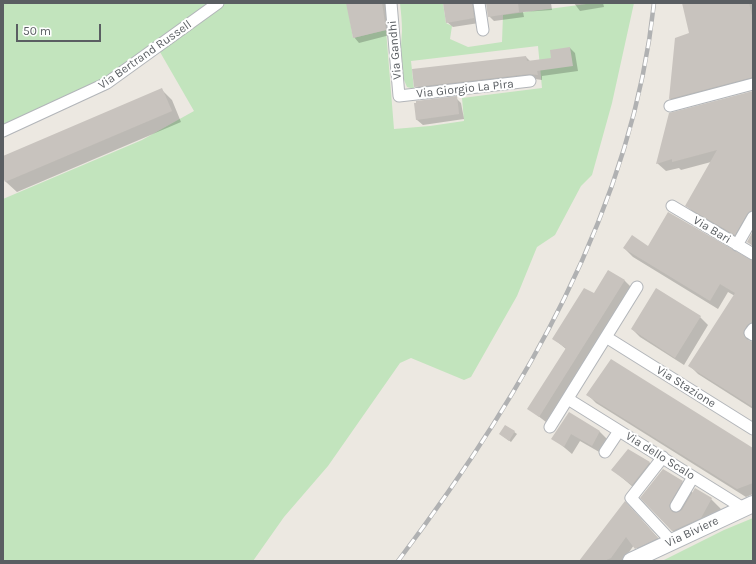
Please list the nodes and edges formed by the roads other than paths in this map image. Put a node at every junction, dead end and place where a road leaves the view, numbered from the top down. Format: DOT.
graph roads {
  1 [pos="218,3"];
  2 [pos="391,3"];
  3 [pos="479,3"];
  4 [pos="483,30"];
  5 [pos="530,81"];
  6 [pos="753,84"];
  7 [pos="400,96"];
  8 [pos="670,106"];
  9 [pos="3,131"];
  10 [pos="672,206"];
  11 [pos="753,217"];
  12 [pos="737,245"];
  13 [pos="753,254"];
  14 [pos="637,287"];
  15 [pos="606,337"];
  16 [pos="572,401"];
  17 [pos="550,427"];
  18 [pos="753,429"];
  19 [pos="619,431"];
  20 [pos="605,452"];
  21 [pos="663,457"];
  22 [pos="693,477"];
  23 [pos="676,506"];
  24 [pos="748,506"];
  25 [pos="671,541"];
  26 [pos="633,561"];
  1 -- 9 [label="street, Via Bertrand Russell"];
  2 -- 7 [label="street, Via Gandhi"];
  3 -- 4 [label="street"];
  5 -- 7 [label="street, Via Giorgio La Pira"];
  6 -- 8 [label="street"];
  10 -- 12 [label="street, Via Bari"];
  11 -- 12 [label="street"];
  12 -- 13 [label="street, Via Bari"];
  14 -- 15 [label="street"];
  15 -- 16 [label="street"];
  15 -- 18 [label="street, Via Stazione"];
  16 -- 17 [label="street"];
  16 -- 19 [label="street, Via dello Scalo"];
  19 -- 20 [label="street"];
  19 -- 21 [label="street, Via dello Scalo"];
  21 -- 22 [label="street, Via dello Scalo"];
  21 -- 25 [label="street"];
  22 -- 23 [label="street"];
  22 -- 24 [label="street, Via dello Scalo"];
  24 -- 25 [label="main road, Via Biviere"];
  25 -- 26 [label="main road, Via Biviere"];
}
